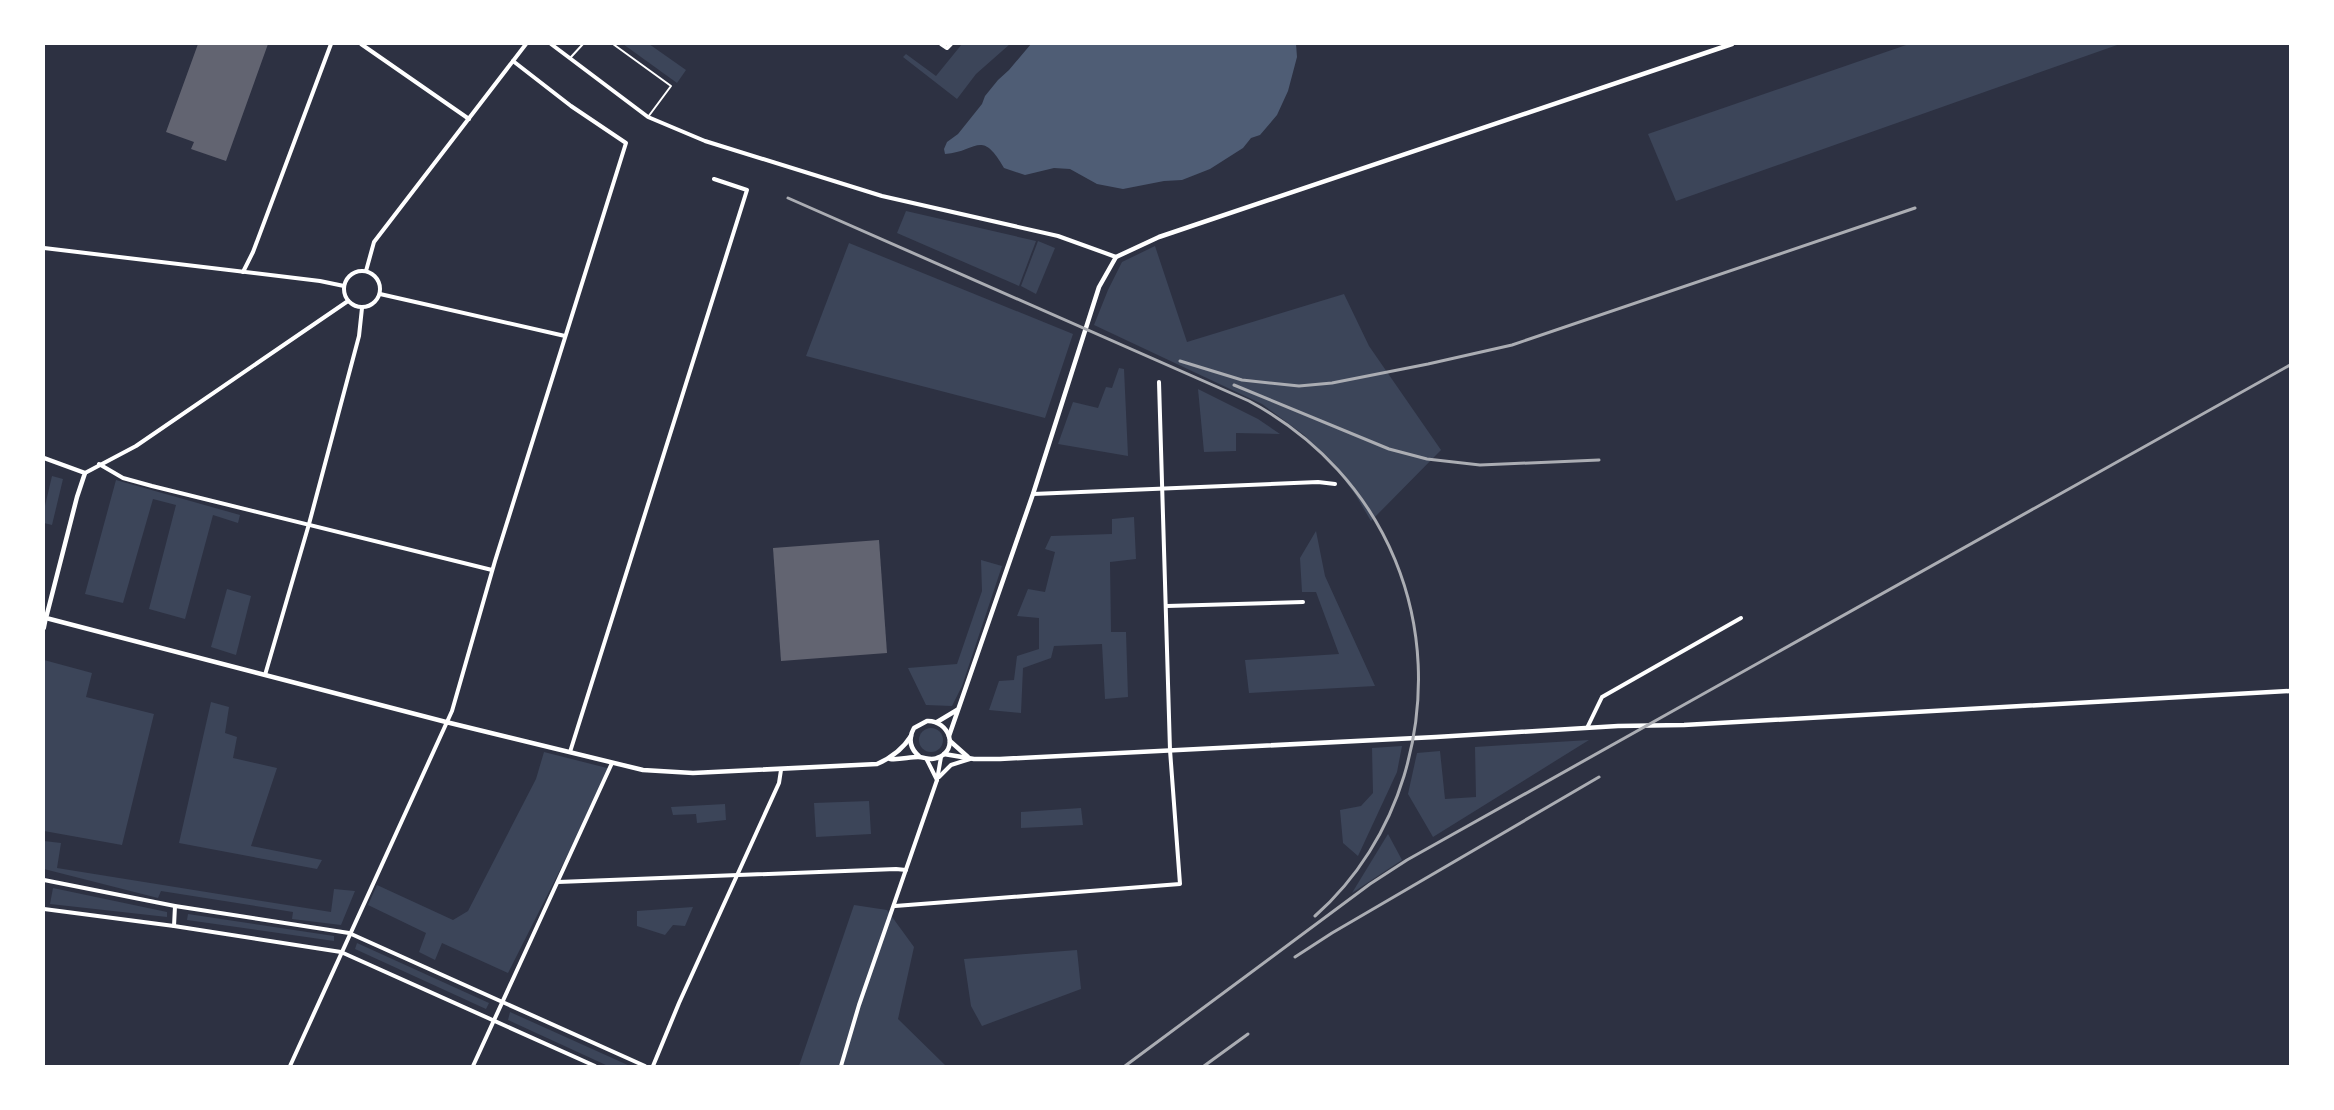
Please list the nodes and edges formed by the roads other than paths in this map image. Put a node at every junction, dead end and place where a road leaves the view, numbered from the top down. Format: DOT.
graph roads {
  1 [pos="331,44"];
  2 [pos="361,44"];
  3 [pos="526,44"];
  4 [pos="551,44"];
  5 [pos="583,44"];
  6 [pos="613,44"];
  7 [pos="941,44"];
  8 [pos="951,44"];
  9 [pos="1732,44"];
  10 [pos="570,58"];
  11 [pos="513,61"];
  12 [pos="648,117"];
  13 [pos="469,119"];
  14 [pos="714,179"];
  15 [pos="44,248"];
  16 [pos="1116,258"];
  17 [pos="366,271"];
  18 [pos="243,272"];
  19 [pos="344,286"];
  20 [pos="380,294"];
  21 [pos="348,302"];
  22 [pos="362,308"];
  23 [pos="565,336"];
  24 [pos="1160,382"];
  25 [pos="44,458"];
  26 [pos="99,464"];
  27 [pos="85,473"];
  28 [pos="1335,484"];
  29 [pos="1162,488"];
  30 [pos="1033,494"];
  31 [pos="309,524"];
  32 [pos="492,570"];
  33 [pos="1303,602"];
  34 [pos="1167,606"];
  35 [pos="46,618"];
  36 [pos="1742,618"];
  37 [pos="44,628"];
  38 [pos="265,675"];
  39 [pos="2290,691"];
  40 [pos="959,708"];
  41 [pos="937,722"];
  42 [pos="446,723"];
  43 [pos="1587,728"];
  44 [pos="911,736"];
  45 [pos="949,738"];
  46 [pos="1170,750"];
  47 [pos="570,752"];
  48 [pos="942,755"];
  49 [pos="920,757"];
  50 [pos="889,759"];
  51 [pos="970,759"];
  52 [pos="927,760"];
  53 [pos="612,763"];
  54 [pos="781,770"];
  55 [pos="937,780"];
  56 [pos="906,870"];
  57 [pos="738,875"];
  58 [pos="44,880"];
  59 [pos="558,882"];
  60 [pos="175,906"];
  61 [pos="895,906"];
  62 [pos="44,909"];
  63 [pos="174,926"];
  64 [pos="349,933"];
  65 [pos="341,951"];
  66 [pos="502,1003"];
  67 [pos="494,1020"];
  68 [pos="290,1066"];
  69 [pos="473,1066"];
  70 [pos="595,1066"];
  71 [pos="645,1066"];
  72 [pos="653,1066"];
  73 [pos="841,1066"];
  1 -- 18 [label="street"];
  2 -- 13 [label="street"];
  3 -- 11 [label="street"];
  4 -- 10 [label="street"];
  5 -- 10 [label="lane"];
  6 -- 12 [label="lane"];
  7 -- 8 [label="street"];
  9 -- 16 [label="street"];
  10 -- 12 [label="street"];
  11 -- 13 [label="street"];
  11 -- 23 [label="street"];
  12 -- 16 [label="street"];
  13 -- 17 [label="street"];
  14 -- 47 [label="street"];
  15 -- 18 [label="street"];
  16 -- 30 [label="street"];
  17 -- 19 [label="street"];
  17 -- 20 [label="street"];
  18 -- 19 [label="street"];
  19 -- 21 [label="street"];
  20 -- 22 [label="street"];
  20 -- 23 [label="street"];
  21 -- 22 [label="street"];
  21 -- 26 [label="street"];
  22 -- 31 [label="street"];
  23 -- 32 [label="street"];
  24 -- 29 [label="street"];
  25 -- 27 [label="street"];
  26 -- 27 [label="street"];
  26 -- 31 [label="street"];
  27 -- 35 [label="street"];
  28 -- 29 [label="street"];
  29 -- 30 [label="street"];
  29 -- 34 [label="street"];
  30 -- 40 [label="street"];
  31 -- 32 [label="street"];
  31 -- 38 [label="street"];
  32 -- 42 [label="street"];
  33 -- 34 [label="street"];
  34 -- 46 [label="street"];
  35 -- 37 [label="street"];
  35 -- 38 [label="street"];
  36 -- 43 [label="street"];
  38 -- 42 [label="street"];
  39 -- 43 [label="street"];
  40 -- 41 [label="street"];
  40 -- 45 [label="street"];
  41 -- 44 [label="street"];
  41 -- 45 [label="street"];
  42 -- 47 [label="street"];
  42 -- 64 [label="street"];
  43 -- 46 [label="street"];
  44 -- 49 [label="street"];
  44 -- 50 [label="street"];
  45 -- 48 [label="street"];
  45 -- 51 [label="street"];
  46 -- 51 [label="street"];
  46 -- 61 [label="street"];
  47 -- 53 [label="street"];
  48 -- 51 [label="street"];
  48 -- 52 [label="street"];
  48 -- 55 [label="street"];
  49 -- 50 [label="street"];
  49 -- 52 [label="street"];
  50 -- 54 [label="street"];
  51 -- 55 [label="street"];
  52 -- 55 [label="street"];
  53 -- 54 [label="street"];
  53 -- 59 [label="street"];
  54 -- 57 [label="street"];
  55 -- 56 [label="street"];
  56 -- 57 [label="street"];
  56 -- 61 [label="street"];
  57 -- 59 [label="street"];
  57 -- 72 [label="street"];
  58 -- 60 [label="street"];
  59 -- 66 [label="street"];
  60 -- 63 [label="street"];
  60 -- 64 [label="street"];
  61 -- 73 [label="street"];
  62 -- 63 [label="street"];
  63 -- 65 [label="street"];
  64 -- 65 [label="street"];
  64 -- 66 [label="street"];
  65 -- 67 [label="street"];
  65 -- 68 [label="street"];
  66 -- 67 [label="street"];
  66 -- 71 [label="street"];
  67 -- 69 [label="street"];
  67 -- 70 [label="street"];
}
